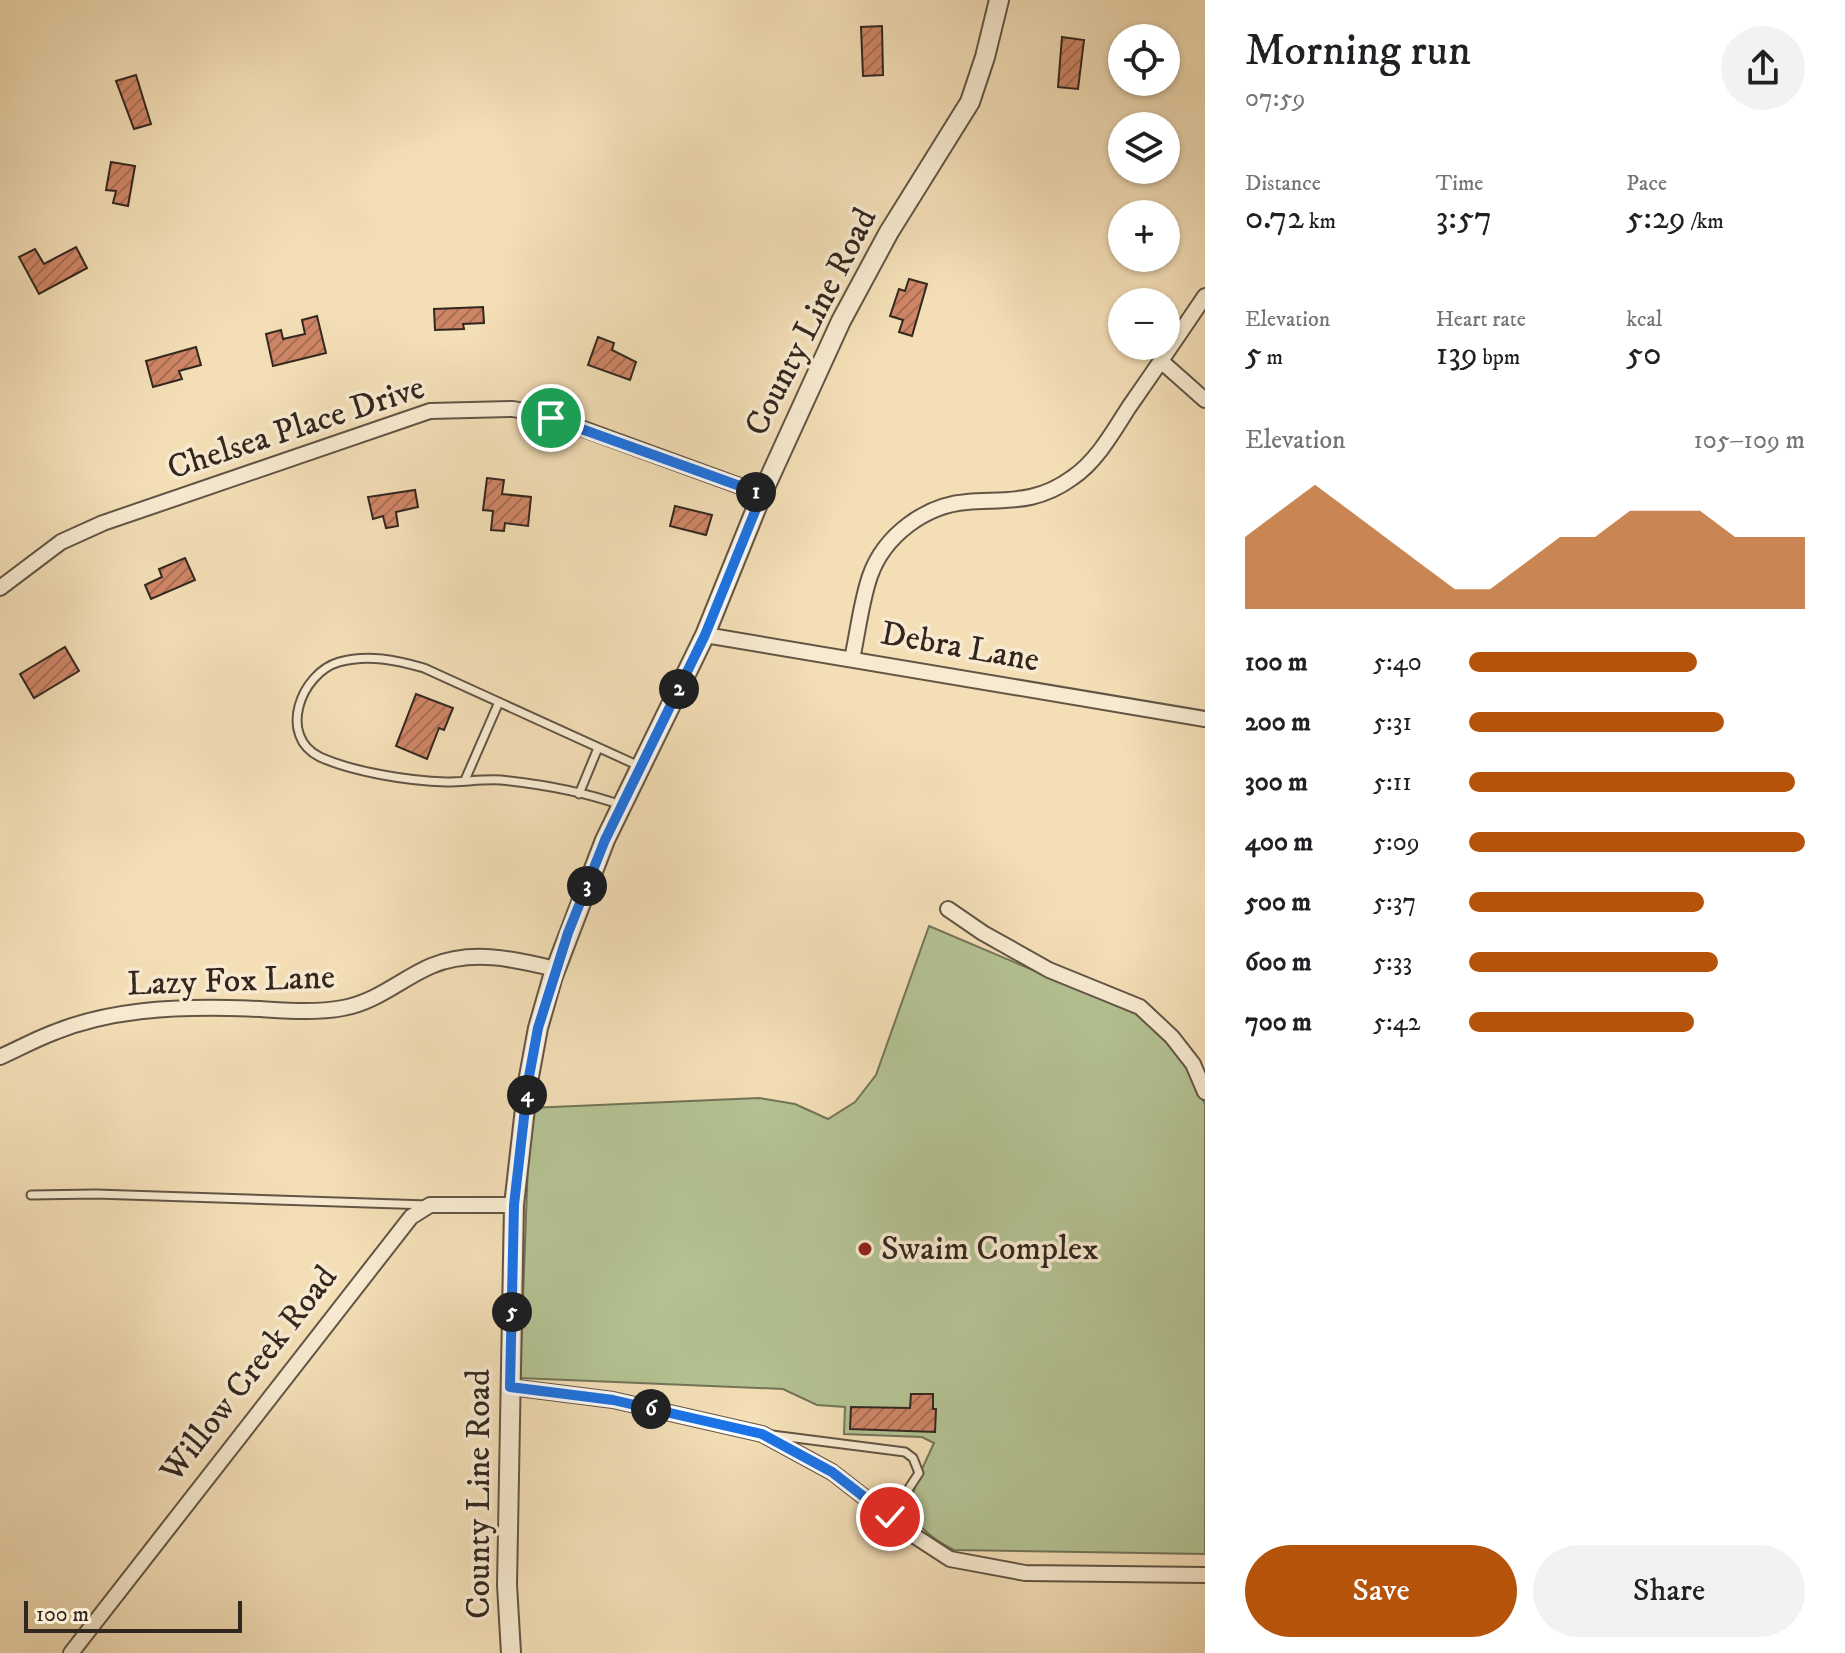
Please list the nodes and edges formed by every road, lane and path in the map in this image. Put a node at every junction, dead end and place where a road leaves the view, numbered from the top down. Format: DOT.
graph roads {
  1 [pos="999,0"];
  2 [pos="1205,296"];
  3 [pos="1161,361"];
  4 [pos="1205,400"];
  5 [pos="762,494"];
  6 [pos="0,588"];
  7 [pos="705,635"];
  8 [pos="852,659"];
  9 [pos="499,702"];
  10 [pos="1205,719"];
  11 [pos="598,748"];
  12 [pos="641,766"];
  13 [pos="465,780"];
  14 [pos="579,794"];
  15 [pos="622,806"];
  16 [pos="948,909"];
  17 [pos="555,969"];
  18 [pos="0,1057"];
  19 [pos="1205,1092"];
  20 [pos="31,1195"];
  21 [pos="430,1205"];
  22 [pos="514,1205"];
  23 [pos="510,1387"];
  24 [pos="762,1434"];
  25 [pos="890,1517"];
  26 [pos="1205,1575"];
  27 [pos="71,1653"];
  28 [pos="511,1653"];
  1 -- 5 [label="street, County Line Road"];
  2 -- 3 [label="street"];
  3 -- 4 [label="street"];
  3 -- 8 [label="street"];
  5 -- 6 [label="street, Chelsea Place Drive"];
  5 -- 7 [label="street, County Line Road"];
  7 -- 8 [label="street, Debra Lane"];
  7 -- 12 [label="street, County Line Road"];
  8 -- 10 [label="street, Debra Lane"];
  9 -- 11 [label="lane"];
  9 -- 13 [label="lane"];
  9 -- 13 [label="lane"];
  11 -- 12 [label="lane"];
  11 -- 14 [label="lane"];
  12 -- 15 [label="street, County Line Road"];
  13 -- 14 [label="lane"];
  14 -- 15 [label="lane"];
  15 -- 17 [label="street, County Line Road"];
  16 -- 19 [label="street"];
  17 -- 18 [label="street, Lazy Fox Lane"];
  17 -- 22 [label="street, County Line Road"];
  20 -- 21 [label="lane"];
  21 -- 22 [label="street"];
  21 -- 27 [label="street, Willow Creek Road"];
  22 -- 23 [label="street, County Line Road"];
  23 -- 24 [label="street"];
  23 -- 28 [label="street, County Line Road"];
  24 -- 25 [label="street"];
  24 -- 25 [label="lane"];
  25 -- 26 [label="street"];
}
